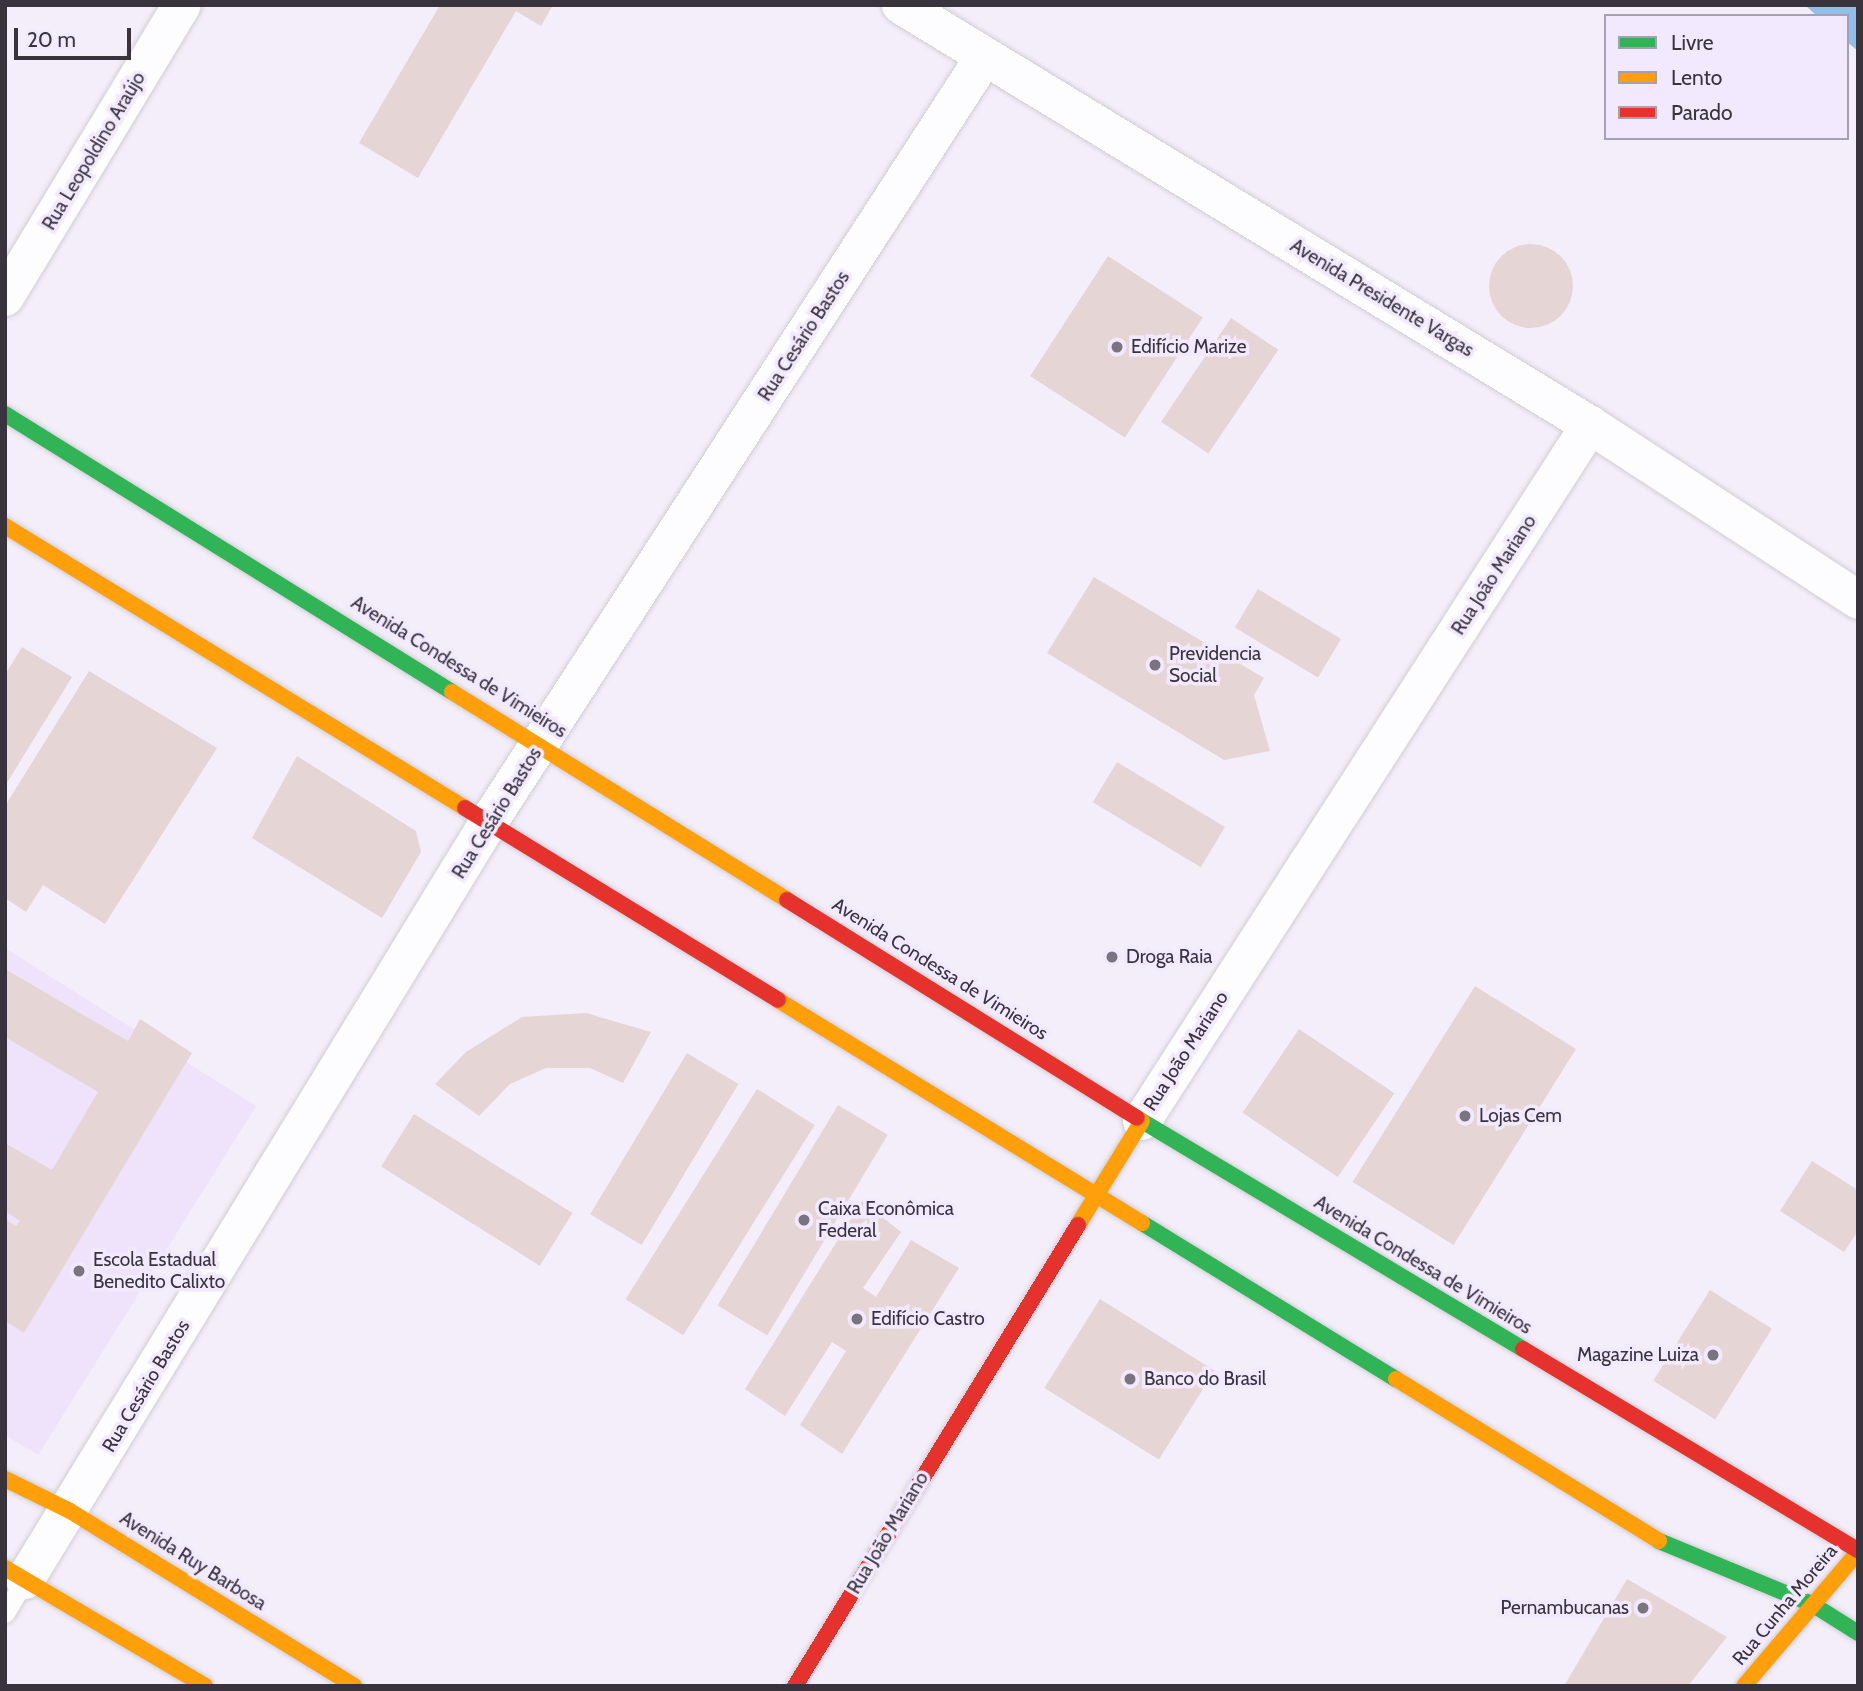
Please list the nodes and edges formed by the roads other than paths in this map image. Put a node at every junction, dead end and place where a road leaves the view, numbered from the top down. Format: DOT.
graph roads {
  1 [pos="182,5"];
  2 [pos="901,5"];
  3 [pos="985,56"];
  4 [pos="5,297"];
  5 [pos="5,414"];
  6 [pos="1590,425"];
  7 [pos="5,526"];
  8 [pos="1858,600"];
  9 [pos="542,742"];
  10 [pos="490,820"];
  11 [pos="1142,1121"];
  12 [pos="1092,1196"];
  13 [pos="5,1479"];
  14 [pos="70,1511"];
  15 [pos="1858,1551"];
  16 [pos="15,1574"];
  17 [pos="1812,1604"];
  18 [pos="5,1614"];
  19 [pos="1858,1633"];
  20 [pos="205,1686"];
  21 [pos="355,1686"];
  22 [pos="795,1686"];
  23 [pos="1744,1686"];
  1 -- 4 [label="street, Rua Leopoldino Araújo"];
  2 -- 3 [label="street, Avenida Presidente Vargas"];
  3 -- 6 [label="street, Avenida Presidente Vargas"];
  3 -- 9 [label="street, Rua Cesário Bastos"];
  5 -- 9 [label="main road, Avenida Condessa de Vimieiros"];
  6 -- 8 [label="street, Avenida Presidente Vargas"];
  6 -- 11 [label="street, Rua João Mariano"];
  7 -- 10 [label="main road"];
  9 -- 10 [label="street, Rua Cesário Bastos"];
  9 -- 11 [label="main road, Avenida Condessa de Vimieiros"];
  10 -- 12 [label="main road"];
  10 -- 14 [label="street, Rua Cesário Bastos"];
  11 -- 12 [label="main road, Rua João Mariano"];
  11 -- 15 [label="main road, Avenida Condessa de Vimieiros"];
  12 -- 17 [label="main road"];
  12 -- 22 [label="main road, Rua João Mariano"];
  13 -- 14 [label="main road, Avenida Ruy Barbosa"];
  14 -- 16 [label="street, Rua Cesário Bastos"];
  14 -- 21 [label="main road, Avenida Ruy Barbosa"];
  15 -- 17 [label="main road, Rua Cunha Moreira"];
  16 -- 18 [label="lane"];
  16 -- 20 [label="main road"];
  17 -- 19 [label="main road"];
  17 -- 23 [label="main road, Rua Cunha Moreira"];
}
